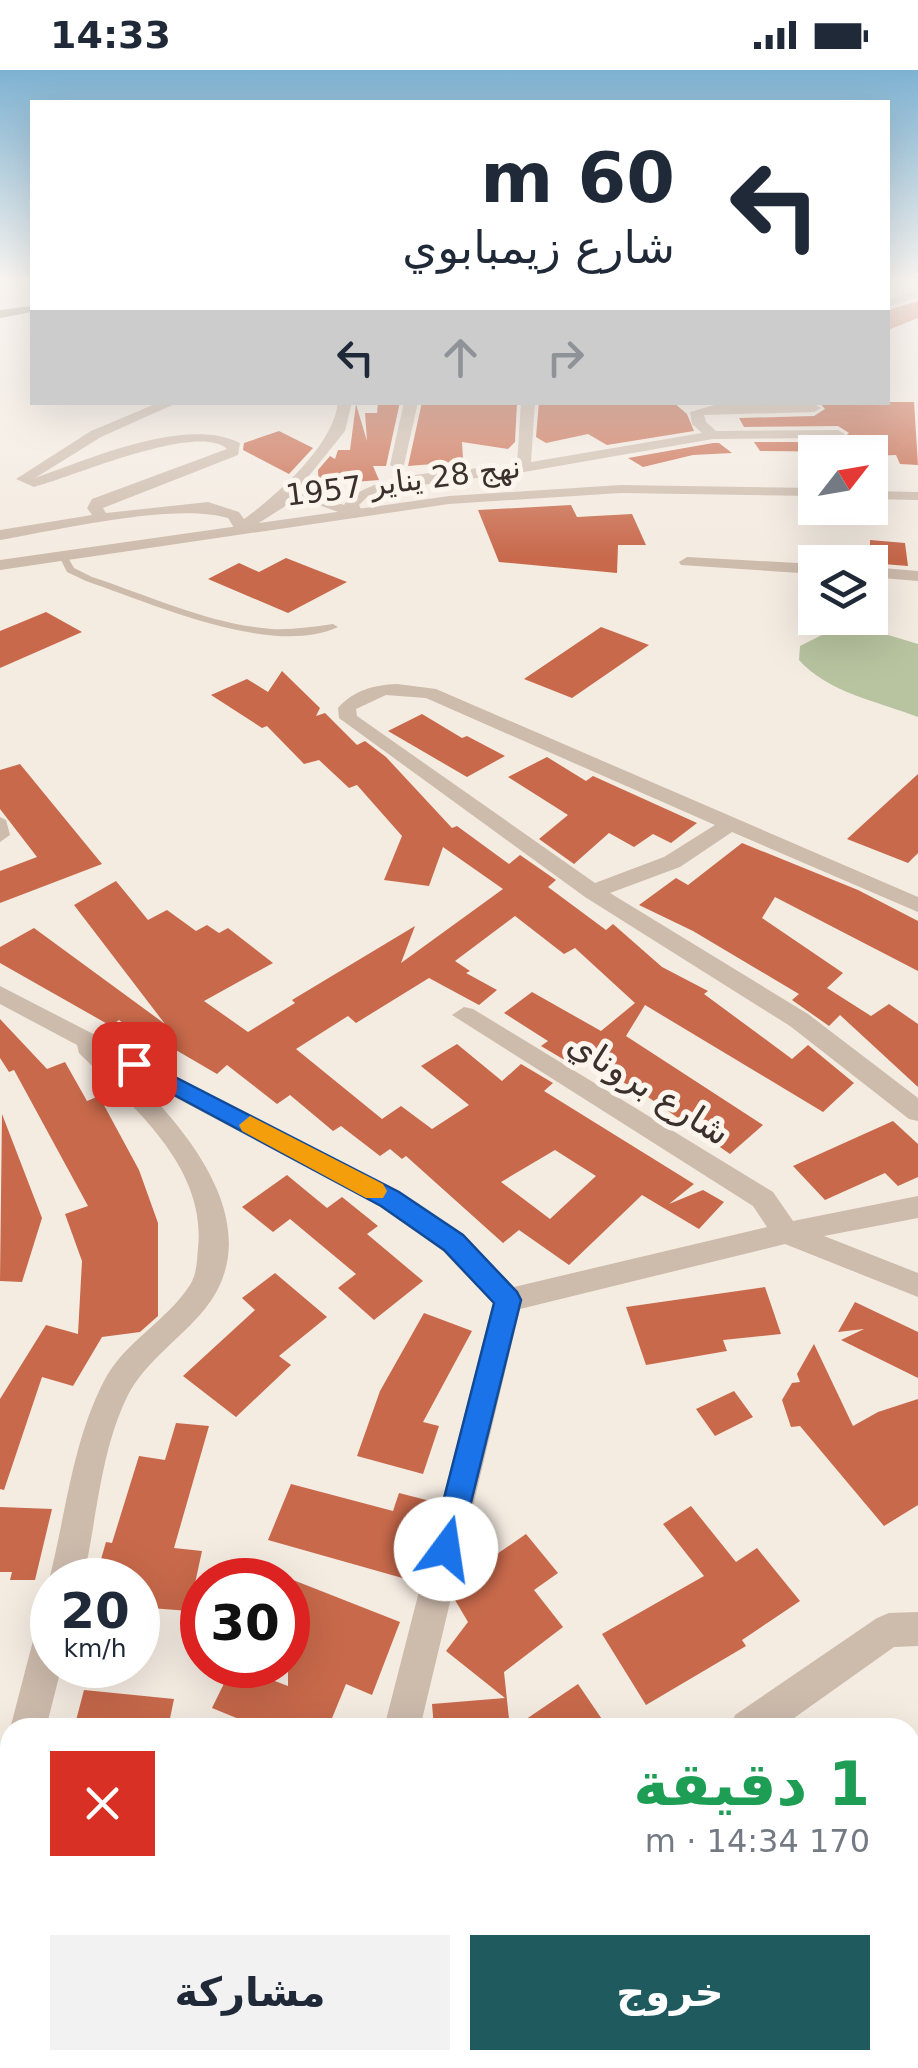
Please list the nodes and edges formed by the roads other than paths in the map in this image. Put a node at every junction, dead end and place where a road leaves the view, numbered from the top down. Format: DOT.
graph roads {
  1 [pos="166,405"];
  2 [pos="345,405"];
  3 [pos="411,405"];
  4 [pos="528,405"];
  5 [pos="814,408"];
  6 [pos="713,434"];
  7 [pos="838,434"];
  8 [pos="396,465"];
  9 [pos="524,468"];
  10 [pos="295,492"];
  11 [pos="798,492"];
  12 [pos="888,495"];
  13 [pos="918,496"];
  14 [pos="278,502"];
  15 [pos="354,514"];
  16 [pos="101,518"];
  17 [pos="312,518"];
  18 [pos="288,522"];
  19 [pos="241,528"];
  20 [pos="0,535"];
  21 [pos="63,556"];
  22 [pos="687,562"];
  23 [pos="0,565"];
  24 [pos="798,567"];
  25 [pos="888,574"];
  26 [pos="918,576"];
  27 [pos="333,627"];
  28 [pos="0,820"];
  29 [pos="730,824"];
  30 [pos="0,840"];
  31 [pos="593,892"];
  32 [pos="918,905"];
  33 [pos="0,994"];
  34 [pos="464,1015"];
  35 [pos="70,1030"];
  36 [pos="918,1112"];
  37 [pos="918,1207"];
  38 [pos="786,1233"];
  39 [pos="918,1285"];
  40 [pos="508,1300"];
  41 [pos="71,1558"];
  42 [pos="918,1629"];
  43 [pos="38,1688"];
  44 [pos="31,1718"];
  45 [pos="404,1718"];
  46 [pos="762,1718"];
  1 -- 16 [label="street"];
  2 -- 10 [label="street"];
  3 -- 8 [label="street"];
  4 -- 9 [label="street"];
  5 -- 6 [label="street"];
  6 -- 7 [label="street"];
  6 -- 9 [label="street"];
  9 -- 15 [label="street"];
  10 -- 14 [label="street"];
  10 -- 15 [label="street"];
  10 -- 17 [label="street"];
  11 -- 15 [label="street, نهج 28 يناير 1957"];
  12 -- 13 [label="street"];
  14 -- 18 [label="street"];
  14 -- 19 [label="street"];
  15 -- 17 [label="street, نهج 28 يناير 1957"];
  16 -- 19 [label="street"];
  16 -- 20 [label="street"];
  17 -- 18 [label="street, نهج 28 يناير 1957"];
  18 -- 19 [label="street, نهج 28 يناير 1957"];
  19 -- 21 [label="street, نهج 28 يناير 1957"];
  21 -- 23 [label="street, نهج 28 يناير 1957"];
  21 -- 27 [label="lane"];
  22 -- 24 [label="street"];
  25 -- 26 [label="street"];
  28 -- 30 [label="lane"];
  29 -- 31 [label="street"];
  29 -- 31 [label="street"];
  29 -- 32 [label="street"];
  31 -- 36 [label="street"];
  33 -- 35 [label="street"];
  34 -- 38 [label="street, شارع بروناي"];
  35 -- 40 [label="street"];
  35 -- 41 [label="street"];
  37 -- 38 [label="street"];
  38 -- 39 [label="street"];
  38 -- 40 [label="street"];
  40 -- 45 [label="street"];
  42 -- 46 [label="street"];
  43 -- 44 [label="street"];
}
